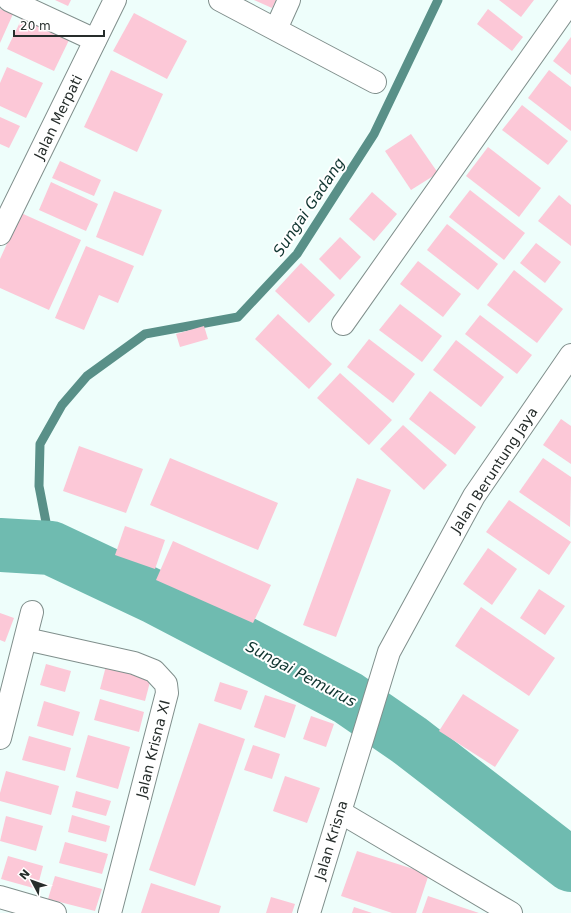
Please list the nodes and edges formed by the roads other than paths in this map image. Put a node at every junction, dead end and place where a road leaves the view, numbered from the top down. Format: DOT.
graph roads {
  1 [pos="9,0"];
  2 [pos="115,0"];
  3 [pos="220,0"];
  4 [pos="289,0"];
  5 [pos="569,10"];
  6 [pos="276,29"];
  7 [pos="95,40"];
  8 [pos="375,82"];
  9 [pos="0,234"];
  10 [pos="343,324"];
  11 [pos="571,355"];
  12 [pos="32,612"];
  13 [pos="26,639"];
  14 [pos="0,738"];
  15 [pos="354,767"];
  16 [pos="340,812"];
  17 [pos="0,897"];
  18 [pos="506,912"];
  19 [pos="55,913"];
  20 [pos="110,913"];
  21 [pos="309,913"];
  1 -- 7 [label="street"];
  2 -- 7 [label="street, Jalan Merpati"];
  3 -- 6 [label="street"];
  4 -- 6 [label="street"];
  5 -- 10 [label="street"];
  6 -- 8 [label="street"];
  7 -- 9 [label="street, Jalan Merpati"];
  11 -- 15 [label="street, Jalan Beruntung Jaya"];
  12 -- 13 [label="street"];
  13 -- 14 [label="street"];
  13 -- 20 [label="street, Jalan Krisna XI"];
  15 -- 16 [label="street, Jalan Krisna"];
  16 -- 18 [label="street"];
  16 -- 21 [label="street, Jalan Krisna"];
  17 -- 19 [label="street"];
}
